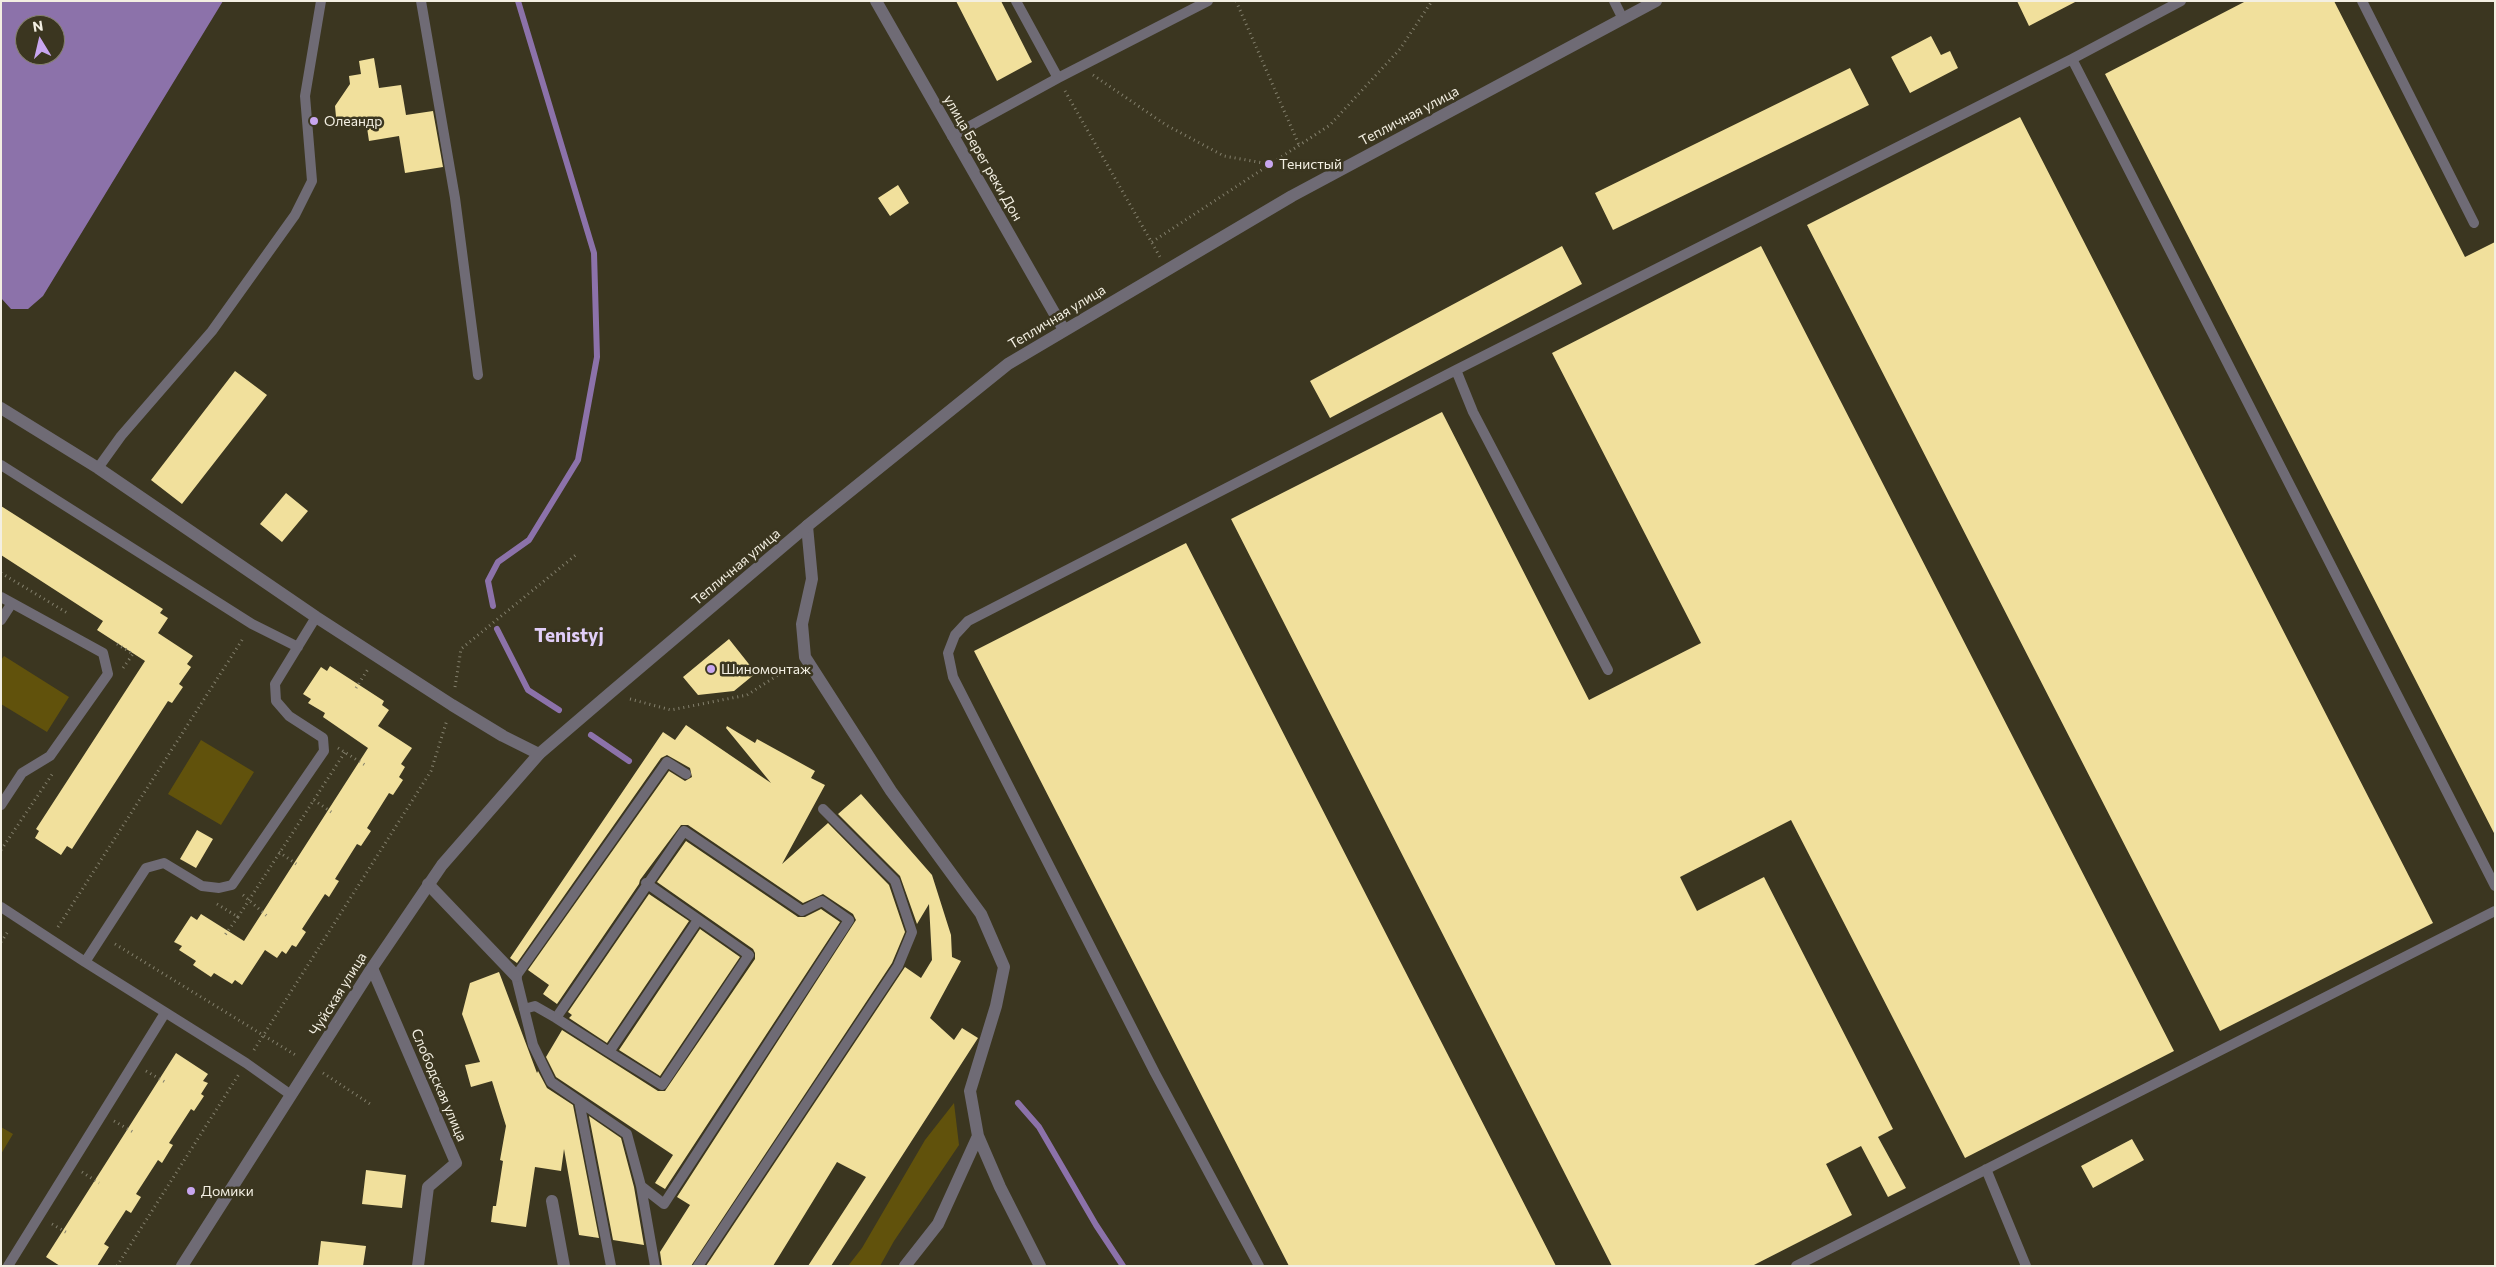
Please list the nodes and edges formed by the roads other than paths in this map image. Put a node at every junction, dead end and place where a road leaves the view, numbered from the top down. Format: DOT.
graph roads {
  1 [pos="321,1"];
  2 [pos="421,1"];
  3 [pos="876,1"];
  4 [pos="1016,1"];
  5 [pos="1208,1"];
  6 [pos="1614,1"];
  7 [pos="1656,1"];
  8 [pos="2181,1"];
  9 [pos="2362,1"];
  10 [pos="1623,18"];
  11 [pos="2072,60"];
  12 [pos="1058,78"];
  13 [pos="952,136"];
  14 [pos="2474,223"];
  15 [pos="1064,330"];
  16 [pos="1456,370"];
  17 [pos="478,375"];
  18 [pos="1,408"];
  19 [pos="1,465"];
  20 [pos="98,468"];
  21 [pos="807,526"];
  22 [pos="1,597"];
  23 [pos="12,603"];
  24 [pos="316,617"];
  25 [pos="1,620"];
  26 [pos="298,647"];
  27 [pos="1608,670"];
  28 [pos="540,754"];
  29 [pos="686,774"];
  30 [pos="1,805"];
  31 [pos="823,810"];
  32 [pos="646,883"];
  33 [pos="428,884"];
  34 [pos="2495,886"];
  35 [pos="1,907"];
  36 [pos="2495,910"];
  37 [pos="698,920"];
  38 [pos="86,962"];
  39 [pos="372,968"];
  40 [pos="516,976"];
  41 [pos="524,1009"];
  42 [pos="165,1013"];
  43 [pos="556,1018"];
  44 [pos="609,1052"];
  45 [pos="291,1095"];
  46 [pos="579,1101"];
  47 [pos="978,1136"];
  48 [pos="1986,1169"];
  49 [pos="642,1186"];
  50 [pos="552,1201"];
  51 [pos="8,1266"];
  52 [pos="182,1266"];
  53 [pos="418,1266"];
  54 [pos="564,1266"];
  55 [pos="611,1266"];
  56 [pos="655,1266"];
  57 [pos="698,1266"];
  58 [pos="905,1266"];
  59 [pos="1040,1266"];
  60 [pos="1259,1266"];
  61 [pos="1796,1266"];
  62 [pos="2026,1266"];
  1 -- 20 [label="lane"];
  2 -- 17 [label="lane"];
  3 -- 13 [label="street, улица Берег реки Дон"];
  4 -- 12 [label="lane"];
  5 -- 12 [label="lane"];
  6 -- 10 [label="lane"];
  7 -- 10 [label="street, Тепличная улица"];
  8 -- 11 [label="lane"];
  9 -- 14 [label="lane"];
  10 -- 15 [label="street, Тепличная улица"];
  11 -- 16 [label="lane"];
  11 -- 34 [label="lane"];
  12 -- 13 [label="lane"];
  13 -- 15 [label="street, улица Берег реки Дон"];
  15 -- 21 [label="street, Тепличная улица"];
  16 -- 27 [label="lane"];
  16 -- 60 [label="lane"];
  18 -- 20 [label="street"];
  19 -- 26 [label="lane"];
  20 -- 24 [label="street"];
  21 -- 28 [label="street, Тепличная улица"];
  21 -- 47 [label="street"];
  22 -- 23 [label="lane"];
  23 -- 25 [label="lane"];
  23 -- 30 [label="lane"];
  24 -- 26 [label="lane"];
  24 -- 28 [label="street"];
  26 -- 38 [label="lane"];
  28 -- 33 [label="street, Чуйская улица"];
  29 -- 40 [label="lane"];
  31 -- 57 [label="lane"];
  32 -- 37 [label="lane"];
  32 -- 43 [label="lane"];
  32 -- 49 [label="lane"];
  33 -- 39 [label="street, Чуйская улица"];
  33 -- 40 [label="street"];
  35 -- 38 [label="lane"];
  36 -- 48 [label="lane"];
  37 -- 44 [label="lane"];
  37 -- 44 [label="lane"];
  38 -- 42 [label="lane"];
  39 -- 45 [label="street, Чуйская улица"];
  39 -- 53 [label="street, Слободская улица"];
  40 -- 41 [label="lane"];
  41 -- 43 [label="lane"];
  41 -- 46 [label="lane"];
  42 -- 45 [label="lane"];
  42 -- 51 [label="lane"];
  43 -- 44 [label="lane"];
  45 -- 52 [label="street, Чуйская улица"];
  46 -- 49 [label="lane"];
  46 -- 55 [label="lane"];
  47 -- 58 [label="street"];
  47 -- 59 [label="street"];
  48 -- 61 [label="lane"];
  48 -- 62 [label="lane"];
  49 -- 56 [label="lane"];
  50 -- 54 [label="street"];
}
